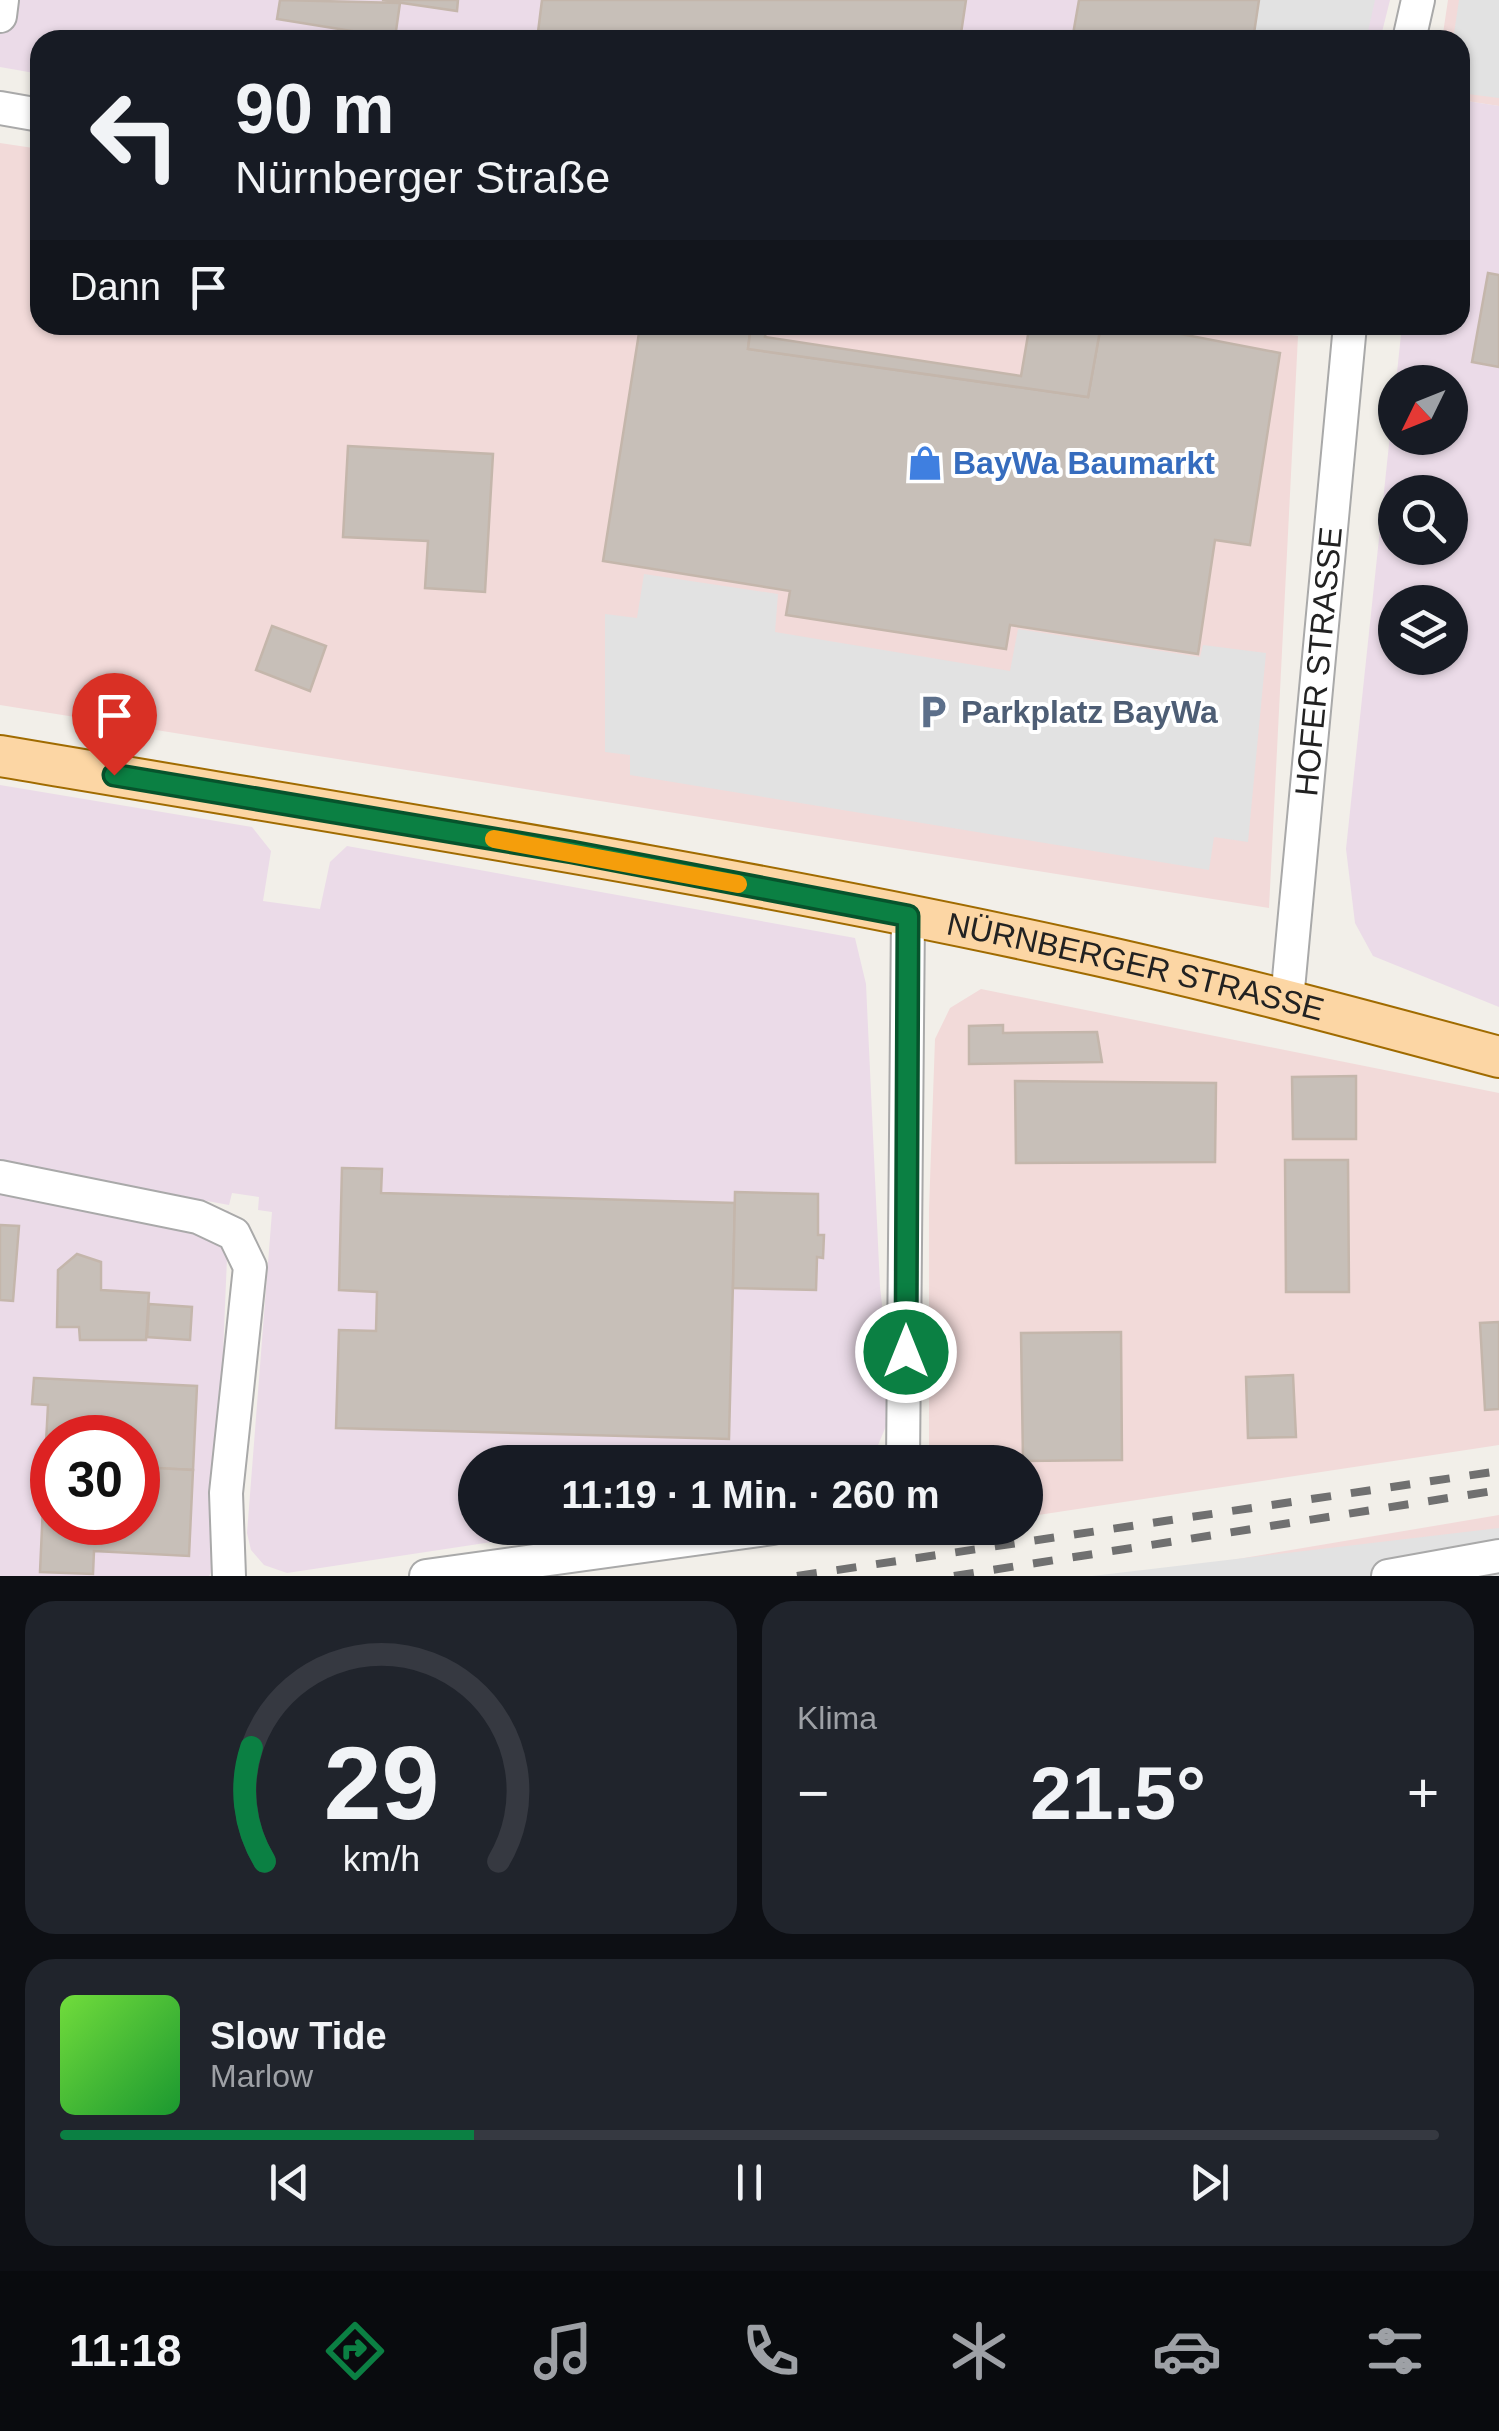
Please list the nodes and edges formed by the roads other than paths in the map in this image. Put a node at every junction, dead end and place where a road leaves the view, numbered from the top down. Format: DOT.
graph roads {
  1 [pos="2,0"];
  2 [pos="1418,0"];
  3 [pos="0,16"];
  4 [pos="1411,30"];
  5 [pos="0,108"];
  6 [pos="30,113"];
  7 [pos="1347,335"];
  8 [pos="0,756"];
  9 [pos="908,916"];
  10 [pos="1287,1000"];
  11 [pos="1499,1057"];
  12 [pos="0,1177"];
  13 [pos="903,1445"];
  14 [pos="650,1545"];
  15 [pos="1499,1556"];
  16 [pos="229,1576"];
  17 [pos="426,1576"];
  18 [pos="1388,1576"];
  1 -- 3 [label="street"];
  2 -- 4 [label="street"];
  5 -- 6 [label="street"];
  7 -- 10 [label="street, HOFER STRASSE"];
  8 -- 9 [label="main road, NÜRNBERGER STRASSE"];
  9 -- 10 [label="main road, NÜRNBERGER STRASSE"];
  9 -- 13 [label="street"];
  10 -- 11 [label="main road, NÜRNBERGER STRASSE"];
  12 -- 16 [label="street"];
  14 -- 17 [label="street"];
  15 -- 18 [label="street"];
}
